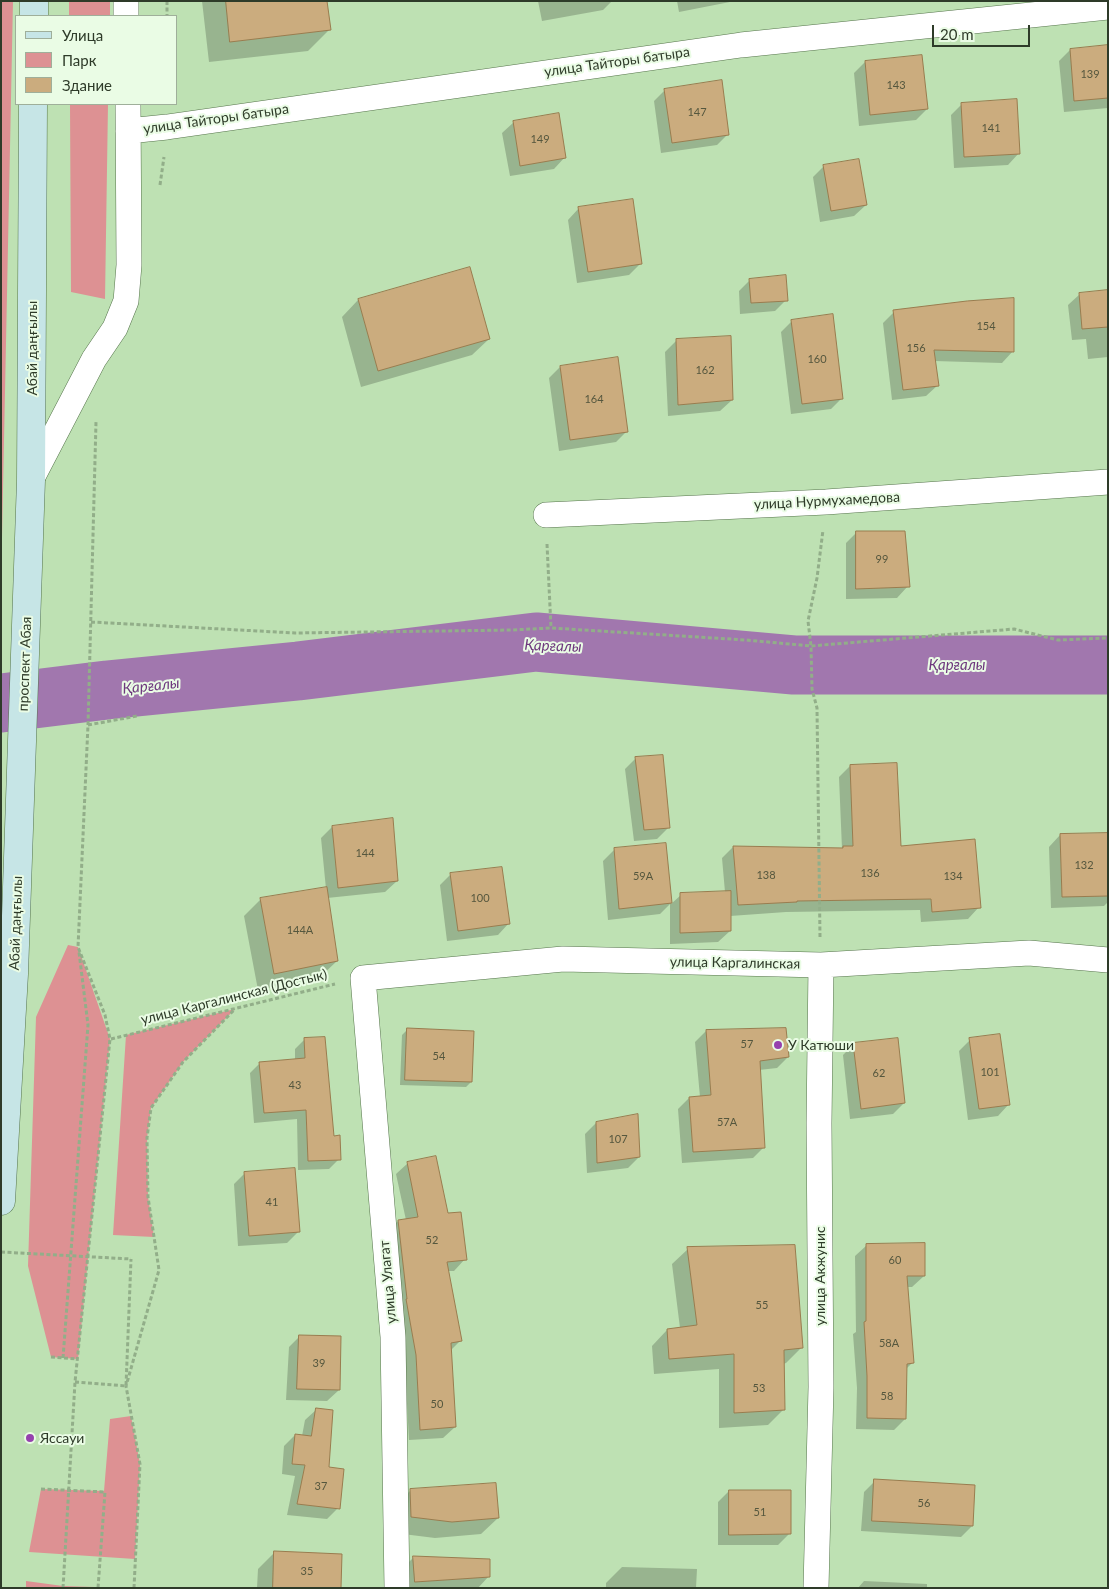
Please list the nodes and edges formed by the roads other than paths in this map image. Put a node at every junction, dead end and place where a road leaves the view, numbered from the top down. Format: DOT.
graph roads {
  1 [pos="34,1"];
  2 [pos="126,1"];
  3 [pos="1108,7"];
  4 [pos="34,15"];
  5 [pos="126,15"];
  6 [pos="33,105"];
  7 [pos="128,105"];
  8 [pos="128,131"];
  9 [pos="31,480"];
  10 [pos="1108,482"];
  11 [pos="546,515"];
  12 [pos="27,592"];
  13 [pos="23,736"];
  14 [pos="1108,960"];
  15 [pos="821,965"];
  16 [pos="8,970"];
  17 [pos="363,978"];
  18 [pos="1,1201"];
  19 [pos="397,1588"];
  20 [pos="816,1588"];
  1 -- 4 [label="main road"];
  2 -- 5 [label="street"];
  3 -- 8 [label="street, улица Тайторы батыра"];
  6 -- 9 [label="main road, Абай даңғылы"];
  7 -- 8 [label="street"];
  8 -- 9 [label="street"];
  9 -- 12 [label="main road, Абай даңғылы"];
  10 -- 11 [label="street, улица Нурмухамедова"];
  12 -- 13 [label="main road, проспект Абая"];
  13 -- 16 [label="main road, Абай даңғылы"];
  14 -- 15 [label="street, улица Каргалинская"];
  15 -- 17 [label="street, улица Каргалинская"];
  15 -- 20 [label="street, улица Акжунис"];
  16 -- 18 [label="main road, Абай даңғылы"];
  17 -- 19 [label="street, улица Улагат"];
}
